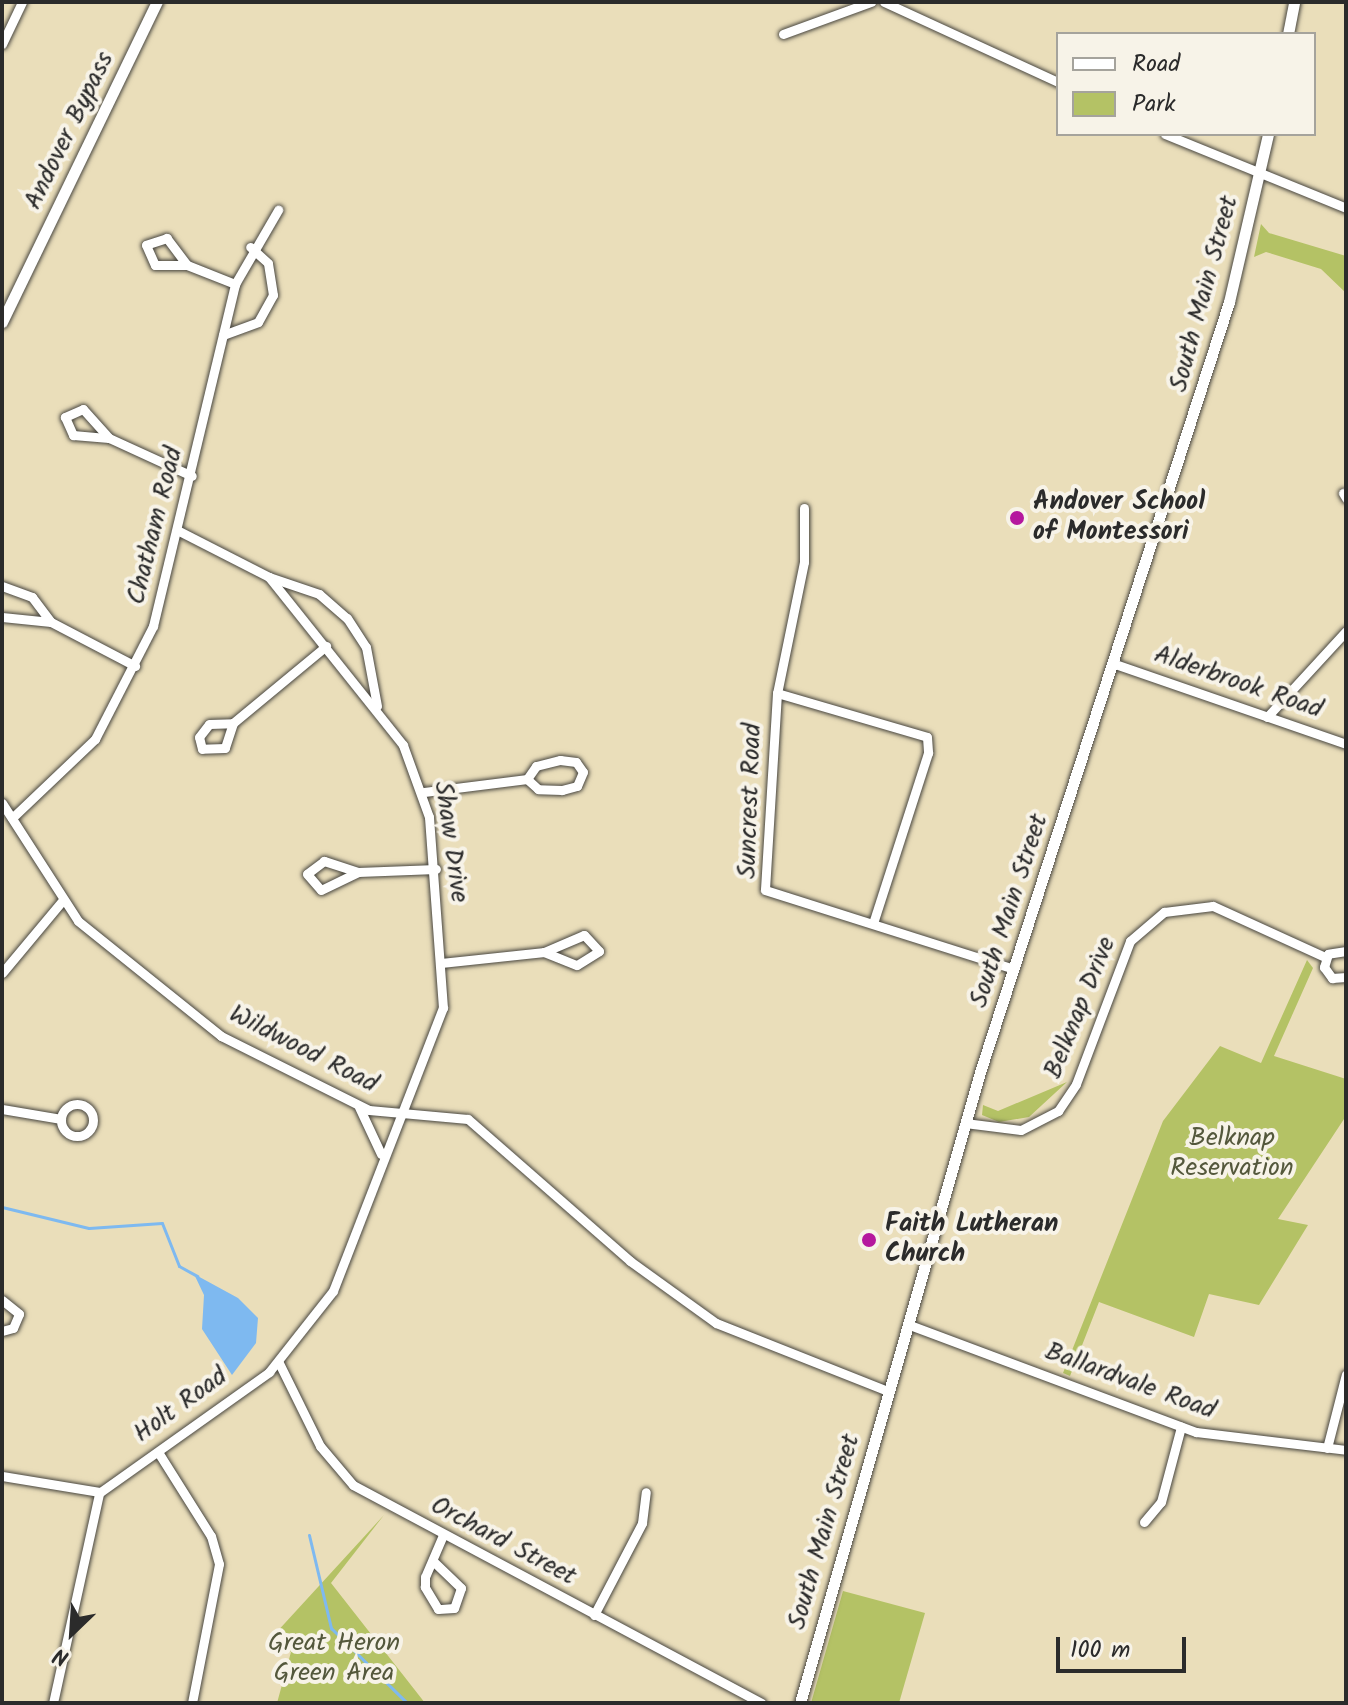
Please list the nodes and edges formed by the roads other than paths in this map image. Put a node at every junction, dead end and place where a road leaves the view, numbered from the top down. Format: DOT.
graph roads {
  1 [pos="22,2"];
  2 [pos="157,2"];
  3 [pos="871,2"];
  4 [pos="884,2"];
  5 [pos="1294,2"];
  6 [pos="1288,32"];
  7 [pos="783,34"];
  8 [pos="2,44"];
  9 [pos="1056,81"];
  10 [pos="1170,136"];
  11 [pos="1268,136"];
  12 [pos="1260,173"];
  13 [pos="1346,208"];
  14 [pos="278,210"];
  15 [pos="250,247"];
  16 [pos="187,265"];
  17 [pos="235,284"];
  18 [pos="2,322"];
  19 [pos="223,335"];
  20 [pos="109,438"];
  21 [pos="192,476"];
  22 [pos="804,508"];
  23 [pos="179,531"];
  24 [pos="269,577"];
  25 [pos="2,586"];
  26 [pos="2,617"];
  27 [pos="51,622"];
  28 [pos="1346,631"];
  29 [pos="326,646"];
  30 [pos="1115,664"];
  31 [pos="135,666"];
  32 [pos="777,693"];
  33 [pos="377,706"];
  34 [pos="1267,717"];
  35 [pos="233,723"];
  36 [pos="1346,744"];
  37 [pos="527,779"];
  38 [pos="424,792"];
  39 [pos="2,803"];
  40 [pos="12,818"];
  41 [pos="436,869"];
  42 [pos="358,872"];
  43 [pos="62,901"];
  44 [pos="873,923"];
  45 [pos="1346,951"];
  46 [pos="544,952"];
  47 [pos="1325,957"];
  48 [pos="441,963"];
  49 [pos="1014,969"];
  50 [pos="2,973"];
  51 [pos="1346,977"];
  52 [pos="357,1105"];
  53 [pos="2,1109"];
  54 [pos="398,1113"];
  55 [pos="61,1119"];
  56 [pos="965,1123"];
  57 [pos="381,1161"];
  58 [pos="2,1300"];
  59 [pos="907,1324"];
  60 [pos="2,1331"];
  61 [pos="279,1363"];
  62 [pos="1346,1374"];
  63 [pos="888,1391"];
  64 [pos="1181,1427"];
  65 [pos="1327,1448"];
  66 [pos="1346,1450"];
  67 [pos="158,1452"];
  68 [pos="2,1476"];
  69 [pos="100,1492"];
  70 [pos="646,1492"];
  71 [pos="1144,1522"];
  72 [pos="443,1535"];
  73 [pos="433,1561"];
  74 [pos="594,1615"];
  75 [pos="53,1703"];
  76 [pos="192,1703"];
  77 [pos="762,1703"];
  78 [pos="800,1703"];
  1 -- 8 [label="street"];
  2 -- 18 [label="main road, Andover Bypass"];
  3 -- 7 [label="street"];
  4 -- 9 [label="street"];
  5 -- 6 [label="main road"];
  10 -- 12 [label="street"];
  11 -- 12 [label="main road, South Main Street"];
  12 -- 13 [label="street"];
  12 -- 30 [label="main road, South Main Street"];
  14 -- 15 [label="street, Chatham Road"];
  15 -- 17 [label="street, Chatham Road"];
  15 -- 19 [label="street"];
  16 -- 16 [label="street"];
  16 -- 17 [label="street"];
  17 -- 19 [label="street, Chatham Road"];
  19 -- 21 [label="street, Chatham Road"];
  20 -- 20 [label="street"];
  20 -- 21 [label="street"];
  21 -- 23 [label="street, Chatham Road"];
  22 -- 32 [label="street, Suncrest Road"];
  23 -- 24 [label="street, Shaw Drive"];
  23 -- 31 [label="street, Chatham Road"];
  24 -- 29 [label="street, Shaw Drive"];
  24 -- 33 [label="street"];
  25 -- 27 [label="street"];
  26 -- 27 [label="street"];
  27 -- 31 [label="street"];
  28 -- 34 [label="street"];
  29 -- 33 [label="street, Shaw Drive"];
  29 -- 35 [label="street"];
  30 -- 34 [label="street, Alderbrook Road"];
  30 -- 49 [label="main road, South Main Street"];
  31 -- 40 [label="street, Chatham Road"];
  32 -- 44 [label="street, Suncrest Road"];
  32 -- 44 [label="street"];
  33 -- 38 [label="street, Shaw Drive"];
  34 -- 36 [label="street, Alderbrook Road"];
  37 -- 37 [label="street"];
  37 -- 38 [label="street"];
  38 -- 41 [label="street, Shaw Drive"];
  39 -- 40 [label="street, Wildwood Road"];
  40 -- 43 [label="street, Wildwood Road"];
  41 -- 42 [label="street"];
  41 -- 48 [label="street, Shaw Drive"];
  42 -- 42 [label="street"];
  43 -- 50 [label="street"];
  43 -- 52 [label="street, Wildwood Road"];
  44 -- 49 [label="street, Suncrest Road"];
  45 -- 47 [label="street"];
  46 -- 46 [label="street"];
  46 -- 48 [label="street"];
  47 -- 51 [label="street, Belknap Drive"];
  47 -- 56 [label="street, Belknap Drive"];
  48 -- 54 [label="street, Shaw Drive"];
  49 -- 56 [label="main road, South Main Street"];
  52 -- 54 [label="street, Wildwood Road"];
  52 -- 57 [label="street"];
  53 -- 55 [label="street"];
  54 -- 57 [label="street, Holt Road"];
  54 -- 63 [label="street, Wildwood Road"];
  56 -- 59 [label="main road, South Main Street"];
  57 -- 61 [label="street, Holt Road"];
  58 -- 60 [label="street"];
  59 -- 63 [label="main road, South Main Street"];
  59 -- 64 [label="street, Ballardvale Road"];
  61 -- 67 [label="street, Holt Road"];
  61 -- 72 [label="street, Orchard Street"];
  62 -- 65 [label="street"];
  63 -- 78 [label="main road, South Main Street"];
  64 -- 65 [label="street, Ballardvale Road"];
  64 -- 71 [label="street"];
  65 -- 66 [label="street, Ballardvale Road"];
  67 -- 69 [label="street, Holt Road"];
  67 -- 76 [label="street"];
  68 -- 69 [label="street"];
  69 -- 75 [label="street"];
  70 -- 74 [label="street"];
  72 -- 73 [label="street"];
  72 -- 74 [label="street, Orchard Street"];
  73 -- 73 [label="street"];
  74 -- 77 [label="street, Orchard Street"];
}
